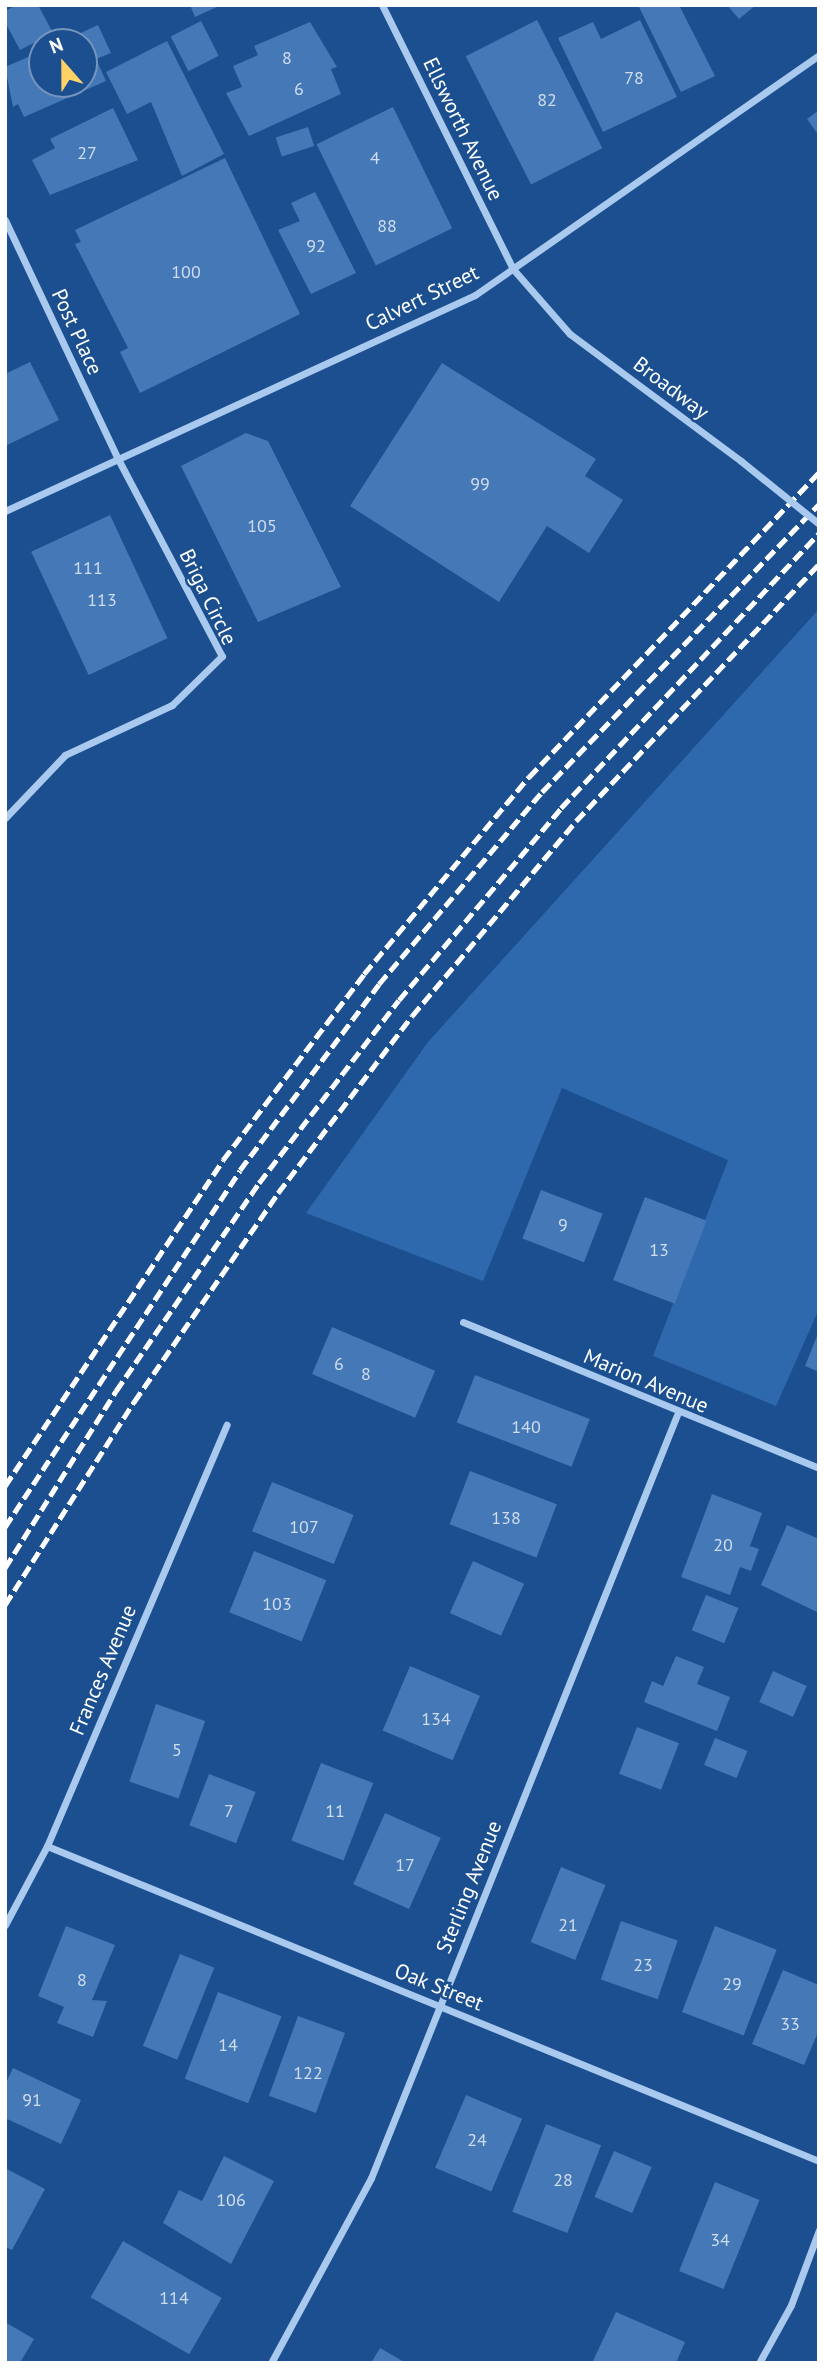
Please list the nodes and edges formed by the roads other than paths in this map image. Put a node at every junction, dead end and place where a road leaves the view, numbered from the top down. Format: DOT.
graph roads {
  1 [pos="382,5"];
  2 [pos="819,55"];
  3 [pos="5,219"];
  4 [pos="513,269"];
  5 [pos="118,459"];
  6 [pos="5,511"];
  7 [pos="819,524"];
  8 [pos="5,818"];
  9 [pos="463,1322"];
  10 [pos="677,1415"];
  11 [pos="226,1425"];
  12 [pos="819,1468"];
  13 [pos="47,1846"];
  14 [pos="5,1925"];
  15 [pos="440,2006"];
  16 [pos="819,2161"];
  17 [pos="819,2230"];
  18 [pos="271,2363"];
  19 [pos="759,2363"];
  1 -- 4 [label="street, Ellsworth Avenue"];
  2 -- 4 [label="street, Calvert Street"];
  3 -- 5 [label="street, Post Place"];
  4 -- 5 [label="street, Calvert Street"];
  4 -- 7 [label="street, Broadway, bridge"];
  5 -- 6 [label="street, Calvert Street"];
  5 -- 8 [label="street, Briga Circle"];
  9 -- 10 [label="street, Marion Avenue"];
  10 -- 12 [label="street, Marion Avenue"];
  10 -- 15 [label="street, Sterling Avenue"];
  11 -- 13 [label="street, Frances Avenue"];
  13 -- 14 [label="street, Frances Avenue"];
  13 -- 15 [label="street, Oak Street"];
  15 -- 16 [label="street, Oak Street"];
  15 -- 18 [label="street, Sterling Avenue"];
  17 -- 19 [label="street"];
}
